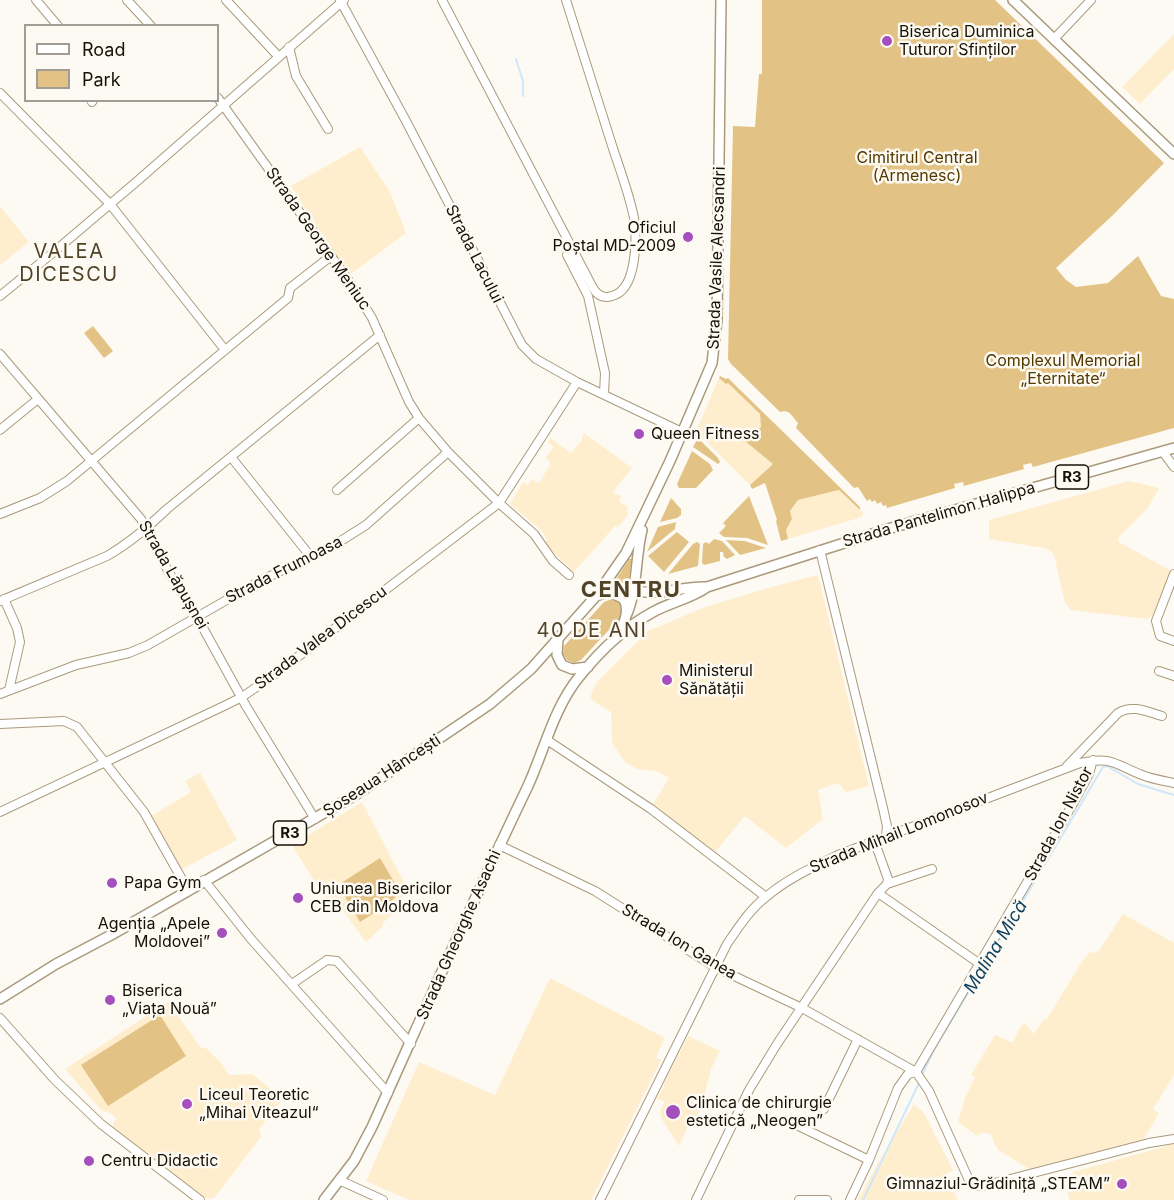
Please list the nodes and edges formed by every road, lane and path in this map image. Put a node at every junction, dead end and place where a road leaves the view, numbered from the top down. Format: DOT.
graph roads {
  1 [pos="36,0"];
  2 [pos="128,0"];
  3 [pos="226,0"];
  4 [pos="442,0"];
  5 [pos="566,0"];
  6 [pos="722,0"];
  7 [pos="1013,0"];
  8 [pos="1091,0"];
  9 [pos="342,1"];
  10 [pos="56,24"];
  11 [pos="149,24"];
  12 [pos="1054,39"];
  13 [pos="289,47"];
  14 [pos="278,56"];
  15 [pos="0,93"];
  16 [pos="219,99"];
  17 [pos="224,105"];
  18 [pos="328,129"];
  19 [pos="1174,153"];
  20 [pos="110,204"];
  21 [pos="567,255"];
  22 [pos="331,256"];
  23 [pos="0,296"];
  24 [pos="380,335"];
  25 [pos="225,350"];
  26 [pos="0,354"];
  27 [pos="577,382"];
  28 [pos="604,394"];
  29 [pos="38,399"];
  30 [pos="419,418"];
  31 [pos="0,430"];
  32 [pos="682,432"];
  33 [pos="1174,448"];
  34 [pos="448,452"];
  35 [pos="1162,452"];
  36 [pos="231,457"];
  37 [pos="92,461"];
  38 [pos="1174,466"];
  39 [pos="337,490"];
  40 [pos="499,503"];
  41 [pos="646,513"];
  42 [pos="0,514"];
  43 [pos="147,529"];
  44 [pos="820,550"];
  45 [pos="311,557"];
  46 [pos="1174,574"];
  47 [pos="569,575"];
  48 [pos="706,587"];
  49 [pos="633,591"];
  50 [pos="609,592"];
  51 [pos="596,596"];
  52 [pos="2,600"];
  53 [pos="626,616"];
  54 [pos="198,617"];
  55 [pos="559,636"];
  56 [pos="618,636"];
  57 [pos="1174,641"];
  58 [pos="588,666"];
  59 [pos="1160,671"];
  60 [pos="1174,676"];
  61 [pos="9,690"];
  62 [pos="0,694"];
  63 [pos="242,697"];
  64 [pos="1162,716"];
  65 [pos="0,724"];
  66 [pos="547,740"];
  67 [pos="1093,760"];
  68 [pos="106,763"];
  69 [pos="1066,767"];
  70 [pos="1174,783"];
  71 [pos="0,812"];
  72 [pos="315,819"];
  73 [pos="886,836"];
  74 [pos="874,840"];
  75 [pos="499,845"];
  76 [pos="932,869"];
  77 [pos="204,880"];
  78 [pos="887,884"];
  79 [pos="188,890"];
  80 [pos="878,893"];
  81 [pos="766,897"];
  82 [pos="980,964"];
  83 [pos="715,967"];
  84 [pos="292,984"];
  85 [pos="0,999"];
  86 [pos="802,1008"];
  87 [pos="0,1018"];
  88 [pos="858,1039"];
  89 [pos="411,1044"];
  90 [pos="916,1072"];
  91 [pos="388,1093"];
  92 [pos="824,1109"];
  93 [pos="788,1121"];
  94 [pos="1174,1138"];
  95 [pos="869,1160"];
  96 [pos="339,1180"];
  97 [pos="200,1200"];
  98 [pos="324,1200"];
  99 [pos="383,1200"];
  100 [pos="600,1200"];
  101 [pos="696,1200"];
  102 [pos="799,1200"];
  103 [pos="827,1200"];
  104 [pos="850,1200"];
  1 -- 10 [label="street"];
  2 -- 11 [label="street"];
  3 -- 14 [label="street"];
  4 -- 5 [label="street"];
  6 -- 32 [label="main road, Strada Vasile Alecsandri"];
  7 -- 12 [label="main road"];
  8 -- 12 [label="street"];
  9 -- 13 [label="street"];
  9 -- 27 [label="street, Strada Lacului"];
  12 -- 19 [label="main road"];
  13 -- 14 [label="street"];
  13 -- 18 [label="street"];
  14 -- 17 [label="street"];
  15 -- 20 [label="street"];
  16 -- 17 [label="street, Strada George Meniuc"];
  17 -- 20 [label="street"];
  17 -- 22 [label="street, Strada George Meniuc"];
  20 -- 23 [label="street"];
  20 -- 25 [label="street"];
  21 -- 28 [label="street"];
  22 -- 24 [label="street, Strada George Meniuc"];
  22 -- 25 [label="street"];
  24 -- 30 [label="street, Strada George Meniuc"];
  24 -- 36 [label="street"];
  25 -- 37 [label="street"];
  26 -- 29 [label="street, Strada Lăpușnei"];
  27 -- 28 [label="street, Strada Lacului"];
  27 -- 40 [label="street, Strada Valea Dicescu"];
  28 -- 32 [label="street, Strada Lacului"];
  29 -- 31 [label="street"];
  29 -- 37 [label="street, Strada Lăpușnei"];
  30 -- 34 [label="street, Strada George Meniuc"];
  30 -- 39 [label="street"];
  32 -- 41 [label="main road, Strada Vasile Alecsandri"];
  33 -- 35 [label="main road, Strada Pantelimon Halippa / R3"];
  34 -- 40 [label="street, Strada George Meniuc"];
  34 -- 45 [label="street, Strada Frumoasa"];
  35 -- 38 [label="street"];
  35 -- 44 [label="main road, Strada Pantelimon Halippa / R3"];
  36 -- 43 [label="street"];
  36 -- 45 [label="street"];
  37 -- 42 [label="street"];
  37 -- 43 [label="street, Strada Lăpușnei"];
  40 -- 47 [label="street, Strada George Meniuc"];
  40 -- 63 [label="street, Strada Valea Dicescu"];
  41 -- 49 [label="main road"];
  41 -- 51 [label="main road, Strada Vasile Alecsandri"];
  43 -- 52 [label="street"];
  43 -- 54 [label="street, Strada Lăpușnei"];
  44 -- 48 [label="main road, Strada Pantelimon Halippa / R3"];
  44 -- 73 [label="street"];
  45 -- 54 [label="street, Strada Frumoasa"];
  46 -- 57 [label="street"];
  48 -- 49 [label="main road, Strada Pantelimon Halippa / R3"];
  48 -- 56 [label="main road, Strada Pantelimon Halippa / R3"];
  49 -- 50 [label="main road, Strada Pantelimon Halippa / R3"];
  49 -- 53 [label="main road"];
  50 -- 51 [label="main road, R3"];
  50 -- 53 [label="main road"];
  51 -- 55 [label="main road, R3"];
  52 -- 61 [label="street"];
  53 -- 56 [label="main road, R3"];
  54 -- 61 [label="street, Strada Frumoasa"];
  54 -- 63 [label="street, Strada Lăpușnei"];
  55 -- 58 [label="main road"];
  55 -- 72 [label="main road, Șoseaua Hâncești / R3"];
  56 -- 58 [label="main road, R3"];
  58 -- 66 [label="main road, Strada Gheorghe Asachi / R3"];
  59 -- 60 [label="street"];
  61 -- 62 [label="street, Strada Frumoasa"];
  63 -- 68 [label="street, Strada Valea Dicescu"];
  63 -- 72 [label="street, Strada Lăpușnei"];
  64 -- 69 [label="street, Strada Ion Nistor"];
  65 -- 68 [label="street"];
  66 -- 75 [label="main road, Strada Gheorghe Asachi / R3"];
  66 -- 81 [label="street"];
  67 -- 69 [label="street, Strada Mihail Lomonosov"];
  67 -- 70 [label="street"];
  67 -- 82 [label="street, Strada Ion Nistor"];
  68 -- 71 [label="street, Strada Valea Dicescu"];
  68 -- 79 [label="street"];
  69 -- 73 [label="street, Strada Mihail Lomonosov"];
  72 -- 77 [label="main road, Șoseaua Hâncești / R3"];
  73 -- 74 [label="street, Strada Mihail Lomonosov"];
  74 -- 78 [label="street"];
  74 -- 81 [label="street, Strada Mihail Lomonosov"];
  75 -- 83 [label="street, Strada Ion Ganea"];
  75 -- 89 [label="main road, Strada Gheorghe Asachi / R3"];
  76 -- 78 [label="street"];
  77 -- 79 [label="main road, Șoseaua Hâncești / R3"];
  77 -- 84 [label="street"];
  78 -- 80 [label="street"];
  79 -- 85 [label="main road, Șoseaua Hâncești / R3"];
  80 -- 82 [label="street"];
  80 -- 86 [label="street"];
  81 -- 83 [label="street, Strada Mihail Lomonosov"];
  82 -- 90 [label="street, Strada Ion Nistor"];
  83 -- 86 [label="street, Strada Ion Ganea"];
  83 -- 100 [label="street, Strada Mihail Lomonosov"];
  84 -- 89 [label="street"];
  84 -- 91 [label="street"];
  86 -- 88 [label="street, Strada Ion Ganea"];
  86 -- 101 [label="street"];
  87 -- 97 [label="street"];
  88 -- 90 [label="street, Strada Ion Ganea"];
  88 -- 92 [label="street"];
  89 -- 91 [label="main road, Strada Gheorghe Asachi / R3"];
  90 -- 94 [label="street"];
  90 -- 95 [label="street, Strada Ion Nistor"];
  91 -- 96 [label="main road, Strada Gheorghe Asachi / R3"];
  93 -- 95 [label="street"];
  95 -- 104 [label="street, Strada Ion Nistor"];
  96 -- 98 [label="main road, Strada Gheorghe Asachi / R3"];
  96 -- 99 [label="street"];
  102 -- 103 [label="street"];
}
